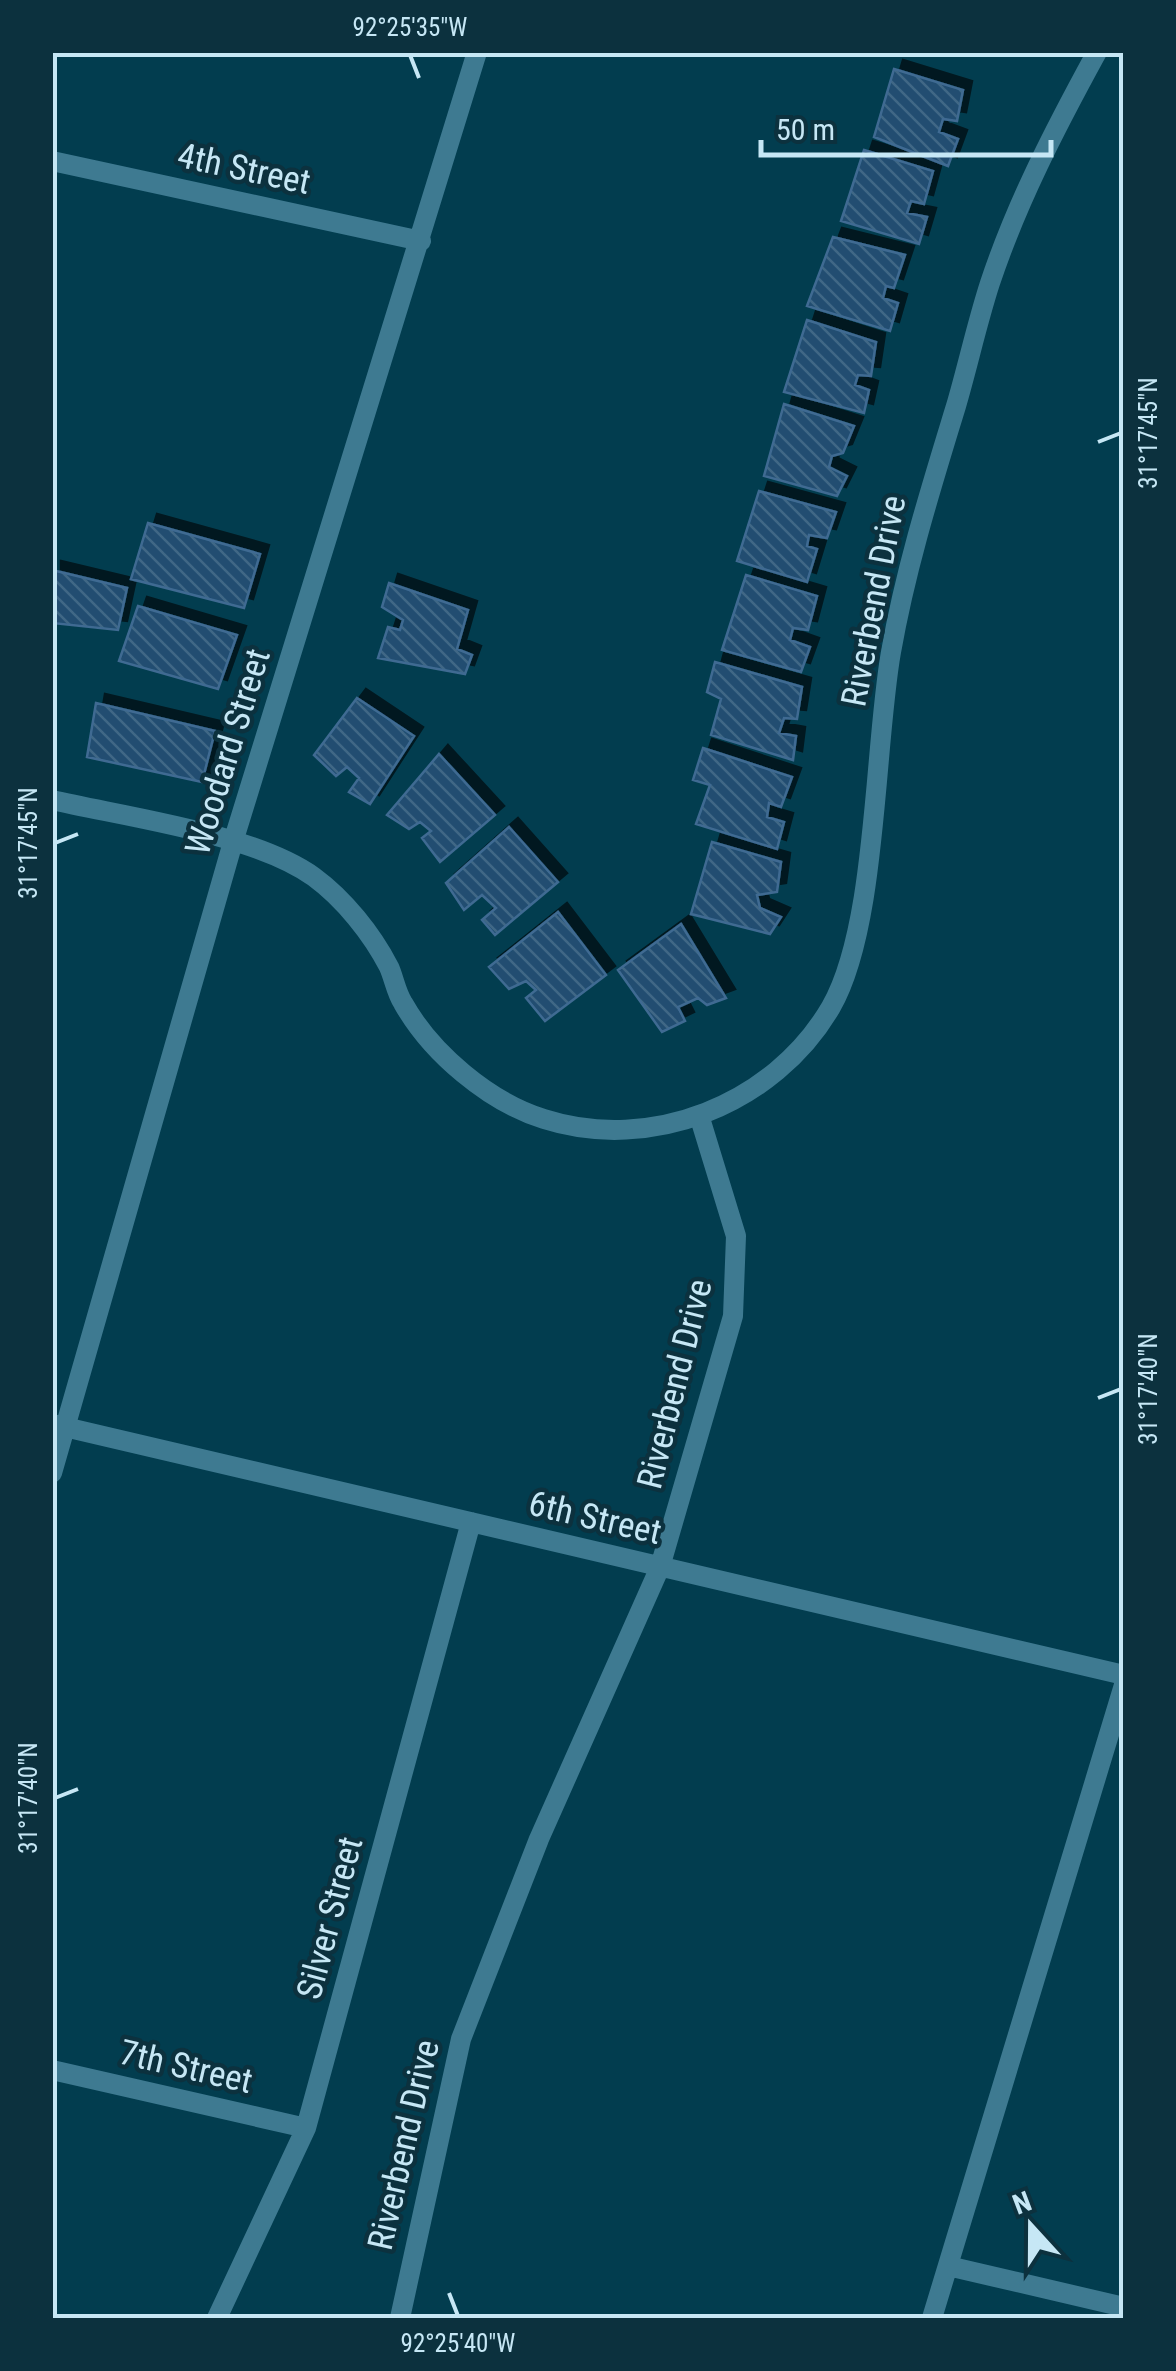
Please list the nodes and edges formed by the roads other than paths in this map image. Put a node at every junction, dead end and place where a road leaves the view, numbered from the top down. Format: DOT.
graph roads {
  1 [pos="477,52"];
  2 [pos="1096,52"];
  3 [pos="52,162"];
  4 [pos="421,241"];
  5 [pos="52,800"];
  6 [pos="233,842"];
  7 [pos="699,1115"];
  8 [pos="59,1426"];
  9 [pos="52,1474"];
  10 [pos="471,1522"];
  11 [pos="660,1567"];
  12 [pos="1124,1676"];
  13 [pos="1124,1685"];
  14 [pos="52,2070"];
  15 [pos="306,2128"];
  16 [pos="948,2266"];
  17 [pos="1124,2307"];
  18 [pos="217,2318"];
  19 [pos="400,2318"];
  20 [pos="932,2318"];
  1 -- 4 [label="street, Woodard Street"];
  2 -- 7 [label="street, Riverbend Drive"];
  3 -- 4 [label="street, 4th Street"];
  4 -- 6 [label="street, Woodard Street"];
  5 -- 6 [label="street"];
  6 -- 7 [label="street"];
  6 -- 8 [label="street, Woodard Street"];
  7 -- 11 [label="street, Riverbend Drive"];
  8 -- 9 [label="street, Woodard Street"];
  8 -- 10 [label="street, 6th Street"];
  10 -- 11 [label="street, 6th Street"];
  10 -- 15 [label="street, Silver Street"];
  11 -- 12 [label="street, 6th Street"];
  11 -- 19 [label="street, Riverbend Drive"];
  13 -- 16 [label="street"];
  14 -- 15 [label="street, 7th Street"];
  15 -- 18 [label="street, Silver Street"];
  16 -- 17 [label="street"];
  16 -- 20 [label="street"];
}
